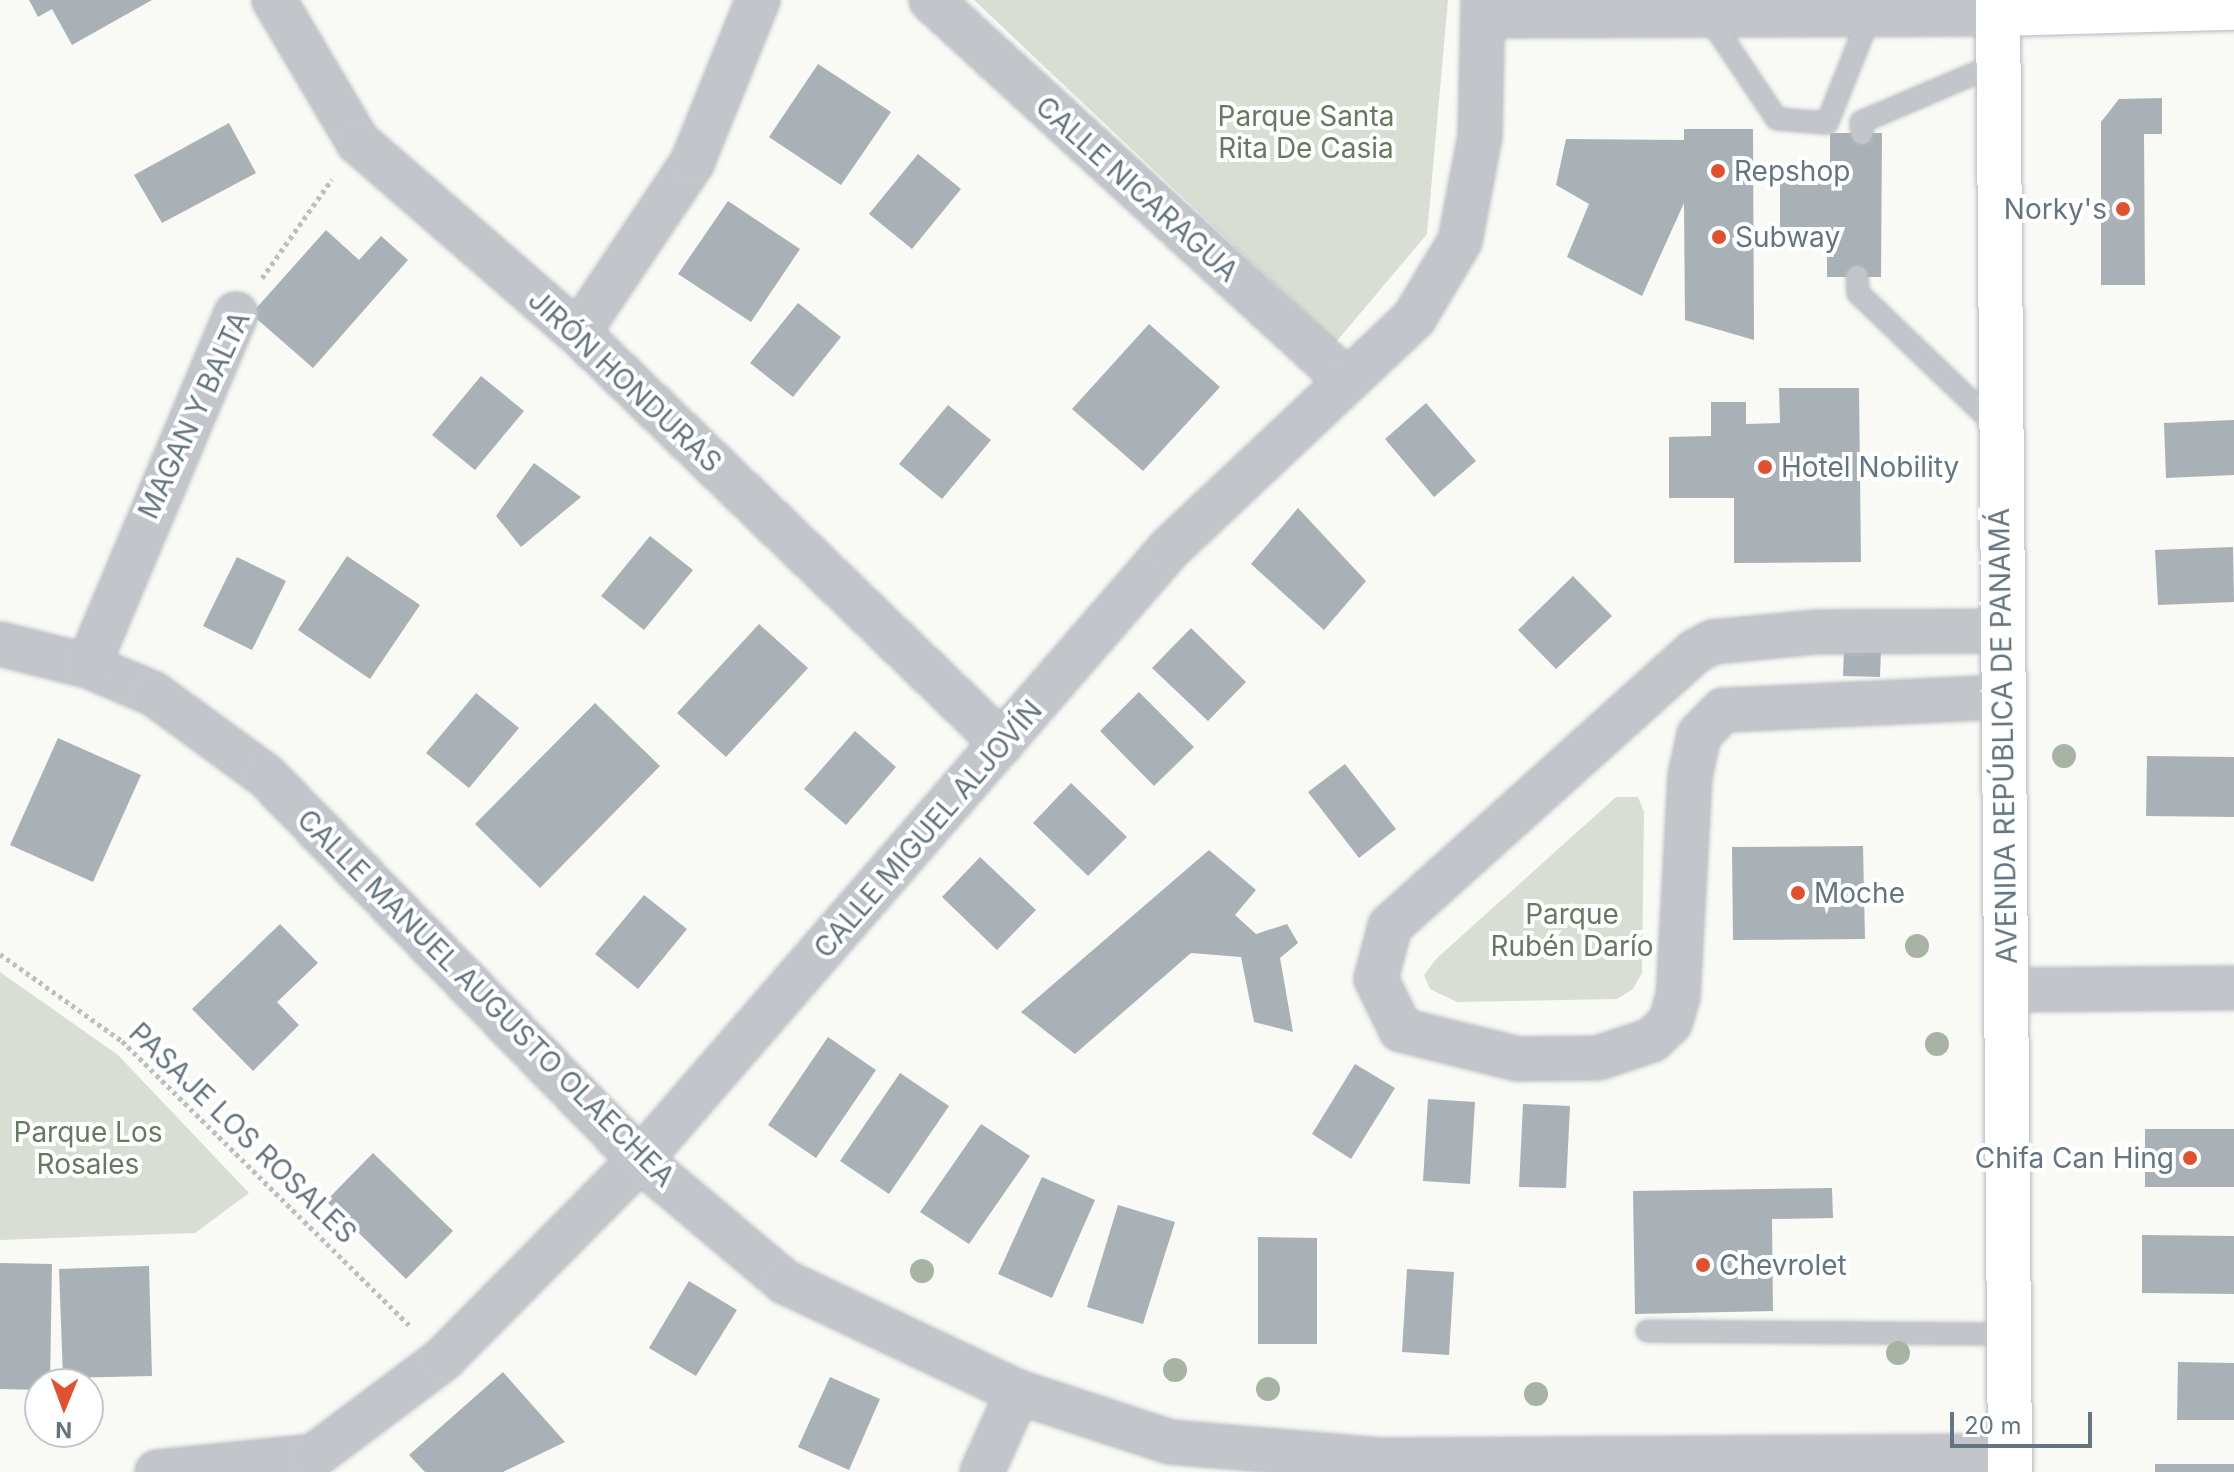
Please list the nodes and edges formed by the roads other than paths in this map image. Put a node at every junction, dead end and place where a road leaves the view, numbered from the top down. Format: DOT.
graph roads {
  1 [pos="274,0"];
  2 [pos="758,0"];
  3 [pos="931,0"];
  4 [pos="1998,7"];
  5 [pos="1483,8"];
  6 [pos="2234,8"];
  7 [pos="1871,13"];
  8 [pos="1707,15"];
  9 [pos="1999,63"];
  10 [pos="1827,123"];
  11 [pos="1857,276"];
  12 [pos="236,314"];
  13 [pos="578,333"];
  14 [pos="1344,378"];
  15 [pos="2000,429"];
  16 [pos="2004,631"];
  17 [pos="1713,642"];
  18 [pos="0,644"];
  19 [pos="88,666"];
  20 [pos="2003,697"];
  21 [pos="1723,710"];
  22 [pos="1002,743"];
  23 [pos="2234,988"];
  24 [pos="2006,990"];
  25 [pos="640,1160"];
  26 [pos="1647,1331"];
  27 [pos="2009,1334"];
  28 [pos="1018,1392"];
  29 [pos="320,1464"];
  30 [pos="2010,1464"];
  31 [pos="1382,1466"];
  32 [pos="157,1472"];
  33 [pos="982,1472"];
  1 -- 13 [label="street, JIRÓN HONDURAS"];
  2 -- 13 [label="street"];
  3 -- 14 [label="street, CALLE NICARAGUA"];
  4 -- 6 [label="main road"];
  4 -- 7 [label="street"];
  4 -- 9 [label="main road, AVENIDA REPÚBLICA DE PANAMÁ"];
  5 -- 8 [label="street"];
  5 -- 14 [label="street, CALLE MIGUEL ALJOVÍN"];
  7 -- 8 [label="street"];
  7 -- 10 [label="lane"];
  8 -- 10 [label="lane"];
  9 -- 10 [label="lane"];
  9 -- 15 [label="main road, AVENIDA REPÚBLICA DE PANAMÁ"];
  11 -- 15 [label="lane"];
  12 -- 19 [label="street, MAGAN Y BALTA"];
  13 -- 22 [label="street, JIRÓN HONDURAS"];
  14 -- 22 [label="street, CALLE MIGUEL ALJOVÍN"];
  15 -- 16 [label="main road, AVENIDA REPÚBLICA DE PANAMÁ"];
  16 -- 17 [label="street"];
  16 -- 20 [label="main road, AVENIDA REPÚBLICA DE PANAMÁ"];
  17 -- 21 [label="street"];
  17 -- 21 [label="street"];
  18 -- 19 [label="street, CALLE MANUEL AUGUSTO OLAECHEA"];
  19 -- 25 [label="street, CALLE MANUEL AUGUSTO OLAECHEA"];
  20 -- 21 [label="street"];
  20 -- 24 [label="main road, AVENIDA REPÚBLICA DE PANAMÁ"];
  22 -- 25 [label="street, CALLE MIGUEL ALJOVÍN"];
  23 -- 24 [label="street"];
  24 -- 27 [label="main road, AVENIDA REPÚBLICA DE PANAMÁ"];
  25 -- 28 [label="street, CALLE MANUEL AUGUSTO OLAECHEA"];
  25 -- 29 [label="street, CALLE MIGUEL ALJOVÍN"];
  26 -- 27 [label="lane"];
  27 -- 30 [label="main road, AVENIDA REPÚBLICA DE PANAMÁ"];
  28 -- 31 [label="street, CALLE MANUEL AUGUSTO OLAECHEA"];
  28 -- 33 [label="street"];
  29 -- 32 [label="street, CALLE MIGUEL ALJOVÍN"];
  30 -- 31 [label="street, CALLE MANUEL AUGUSTO OLAECHEA"];
}
